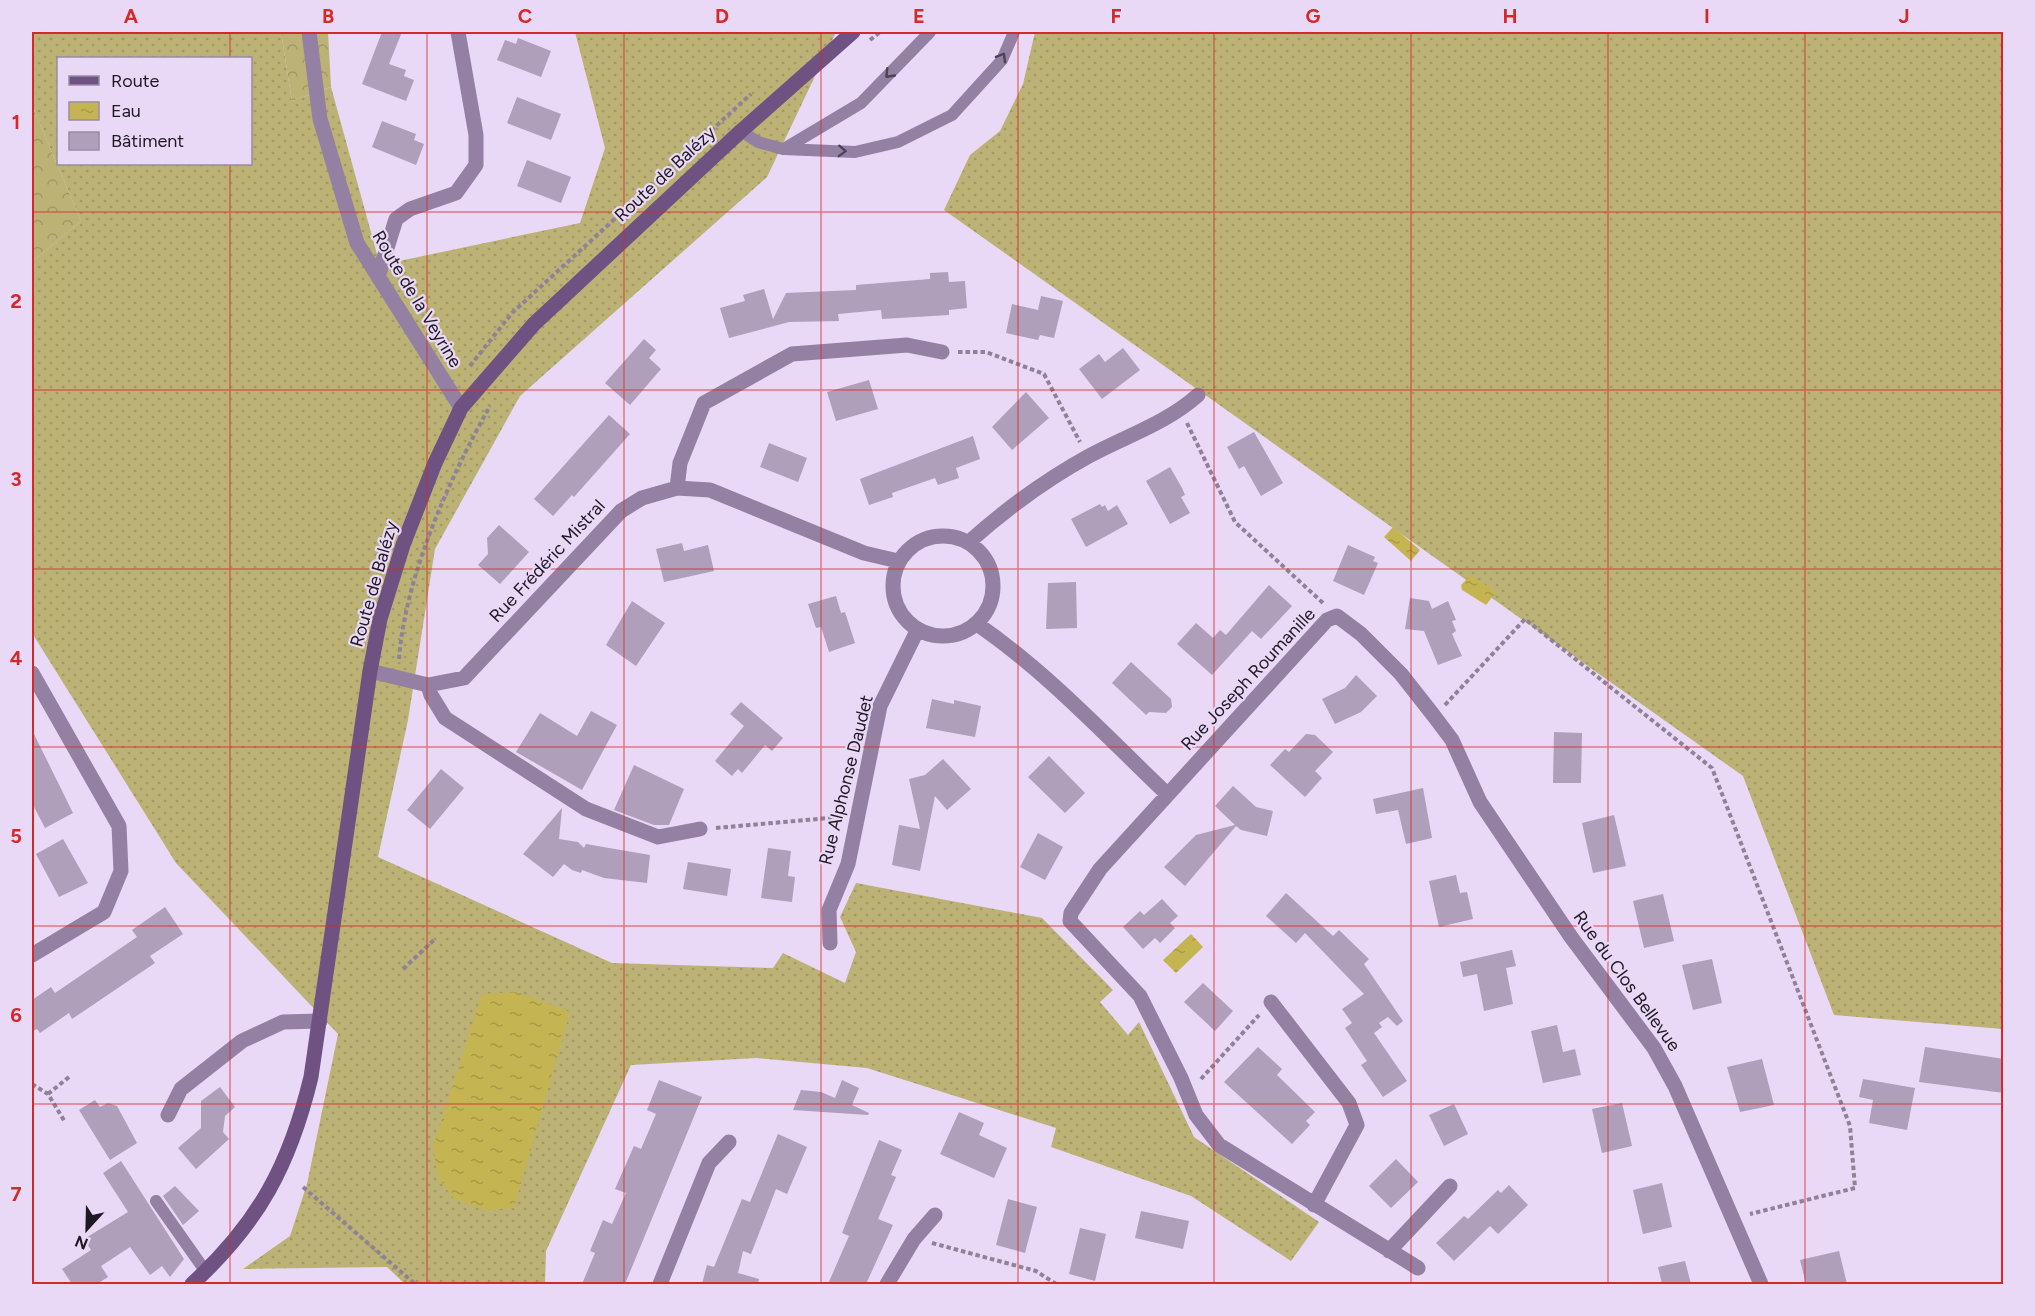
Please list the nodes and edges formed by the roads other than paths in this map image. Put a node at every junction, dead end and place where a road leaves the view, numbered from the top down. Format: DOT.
graph roads {
  1 [pos="309,32"];
  2 [pos="458,32"];
  3 [pos="853,32"];
  4 [pos="930,32"];
  5 [pos="1014,32"];
  6 [pos="741,131"];
  7 [pos="783,149"];
  8 [pos="378,277"];
  9 [pos="942,352"];
  10 [pos="1198,395"];
  11 [pos="461,408"];
  12 [pos="677,488"];
  13 [pos="969,542"];
  14 [pos="898,561"];
  15 [pos="977,624"];
  16 [pos="917,631"];
  17 [pos="370,671"];
  18 [pos="32,673"];
  19 [pos="428,685"];
  20 [pos="1434,716"];
  21 [pos="1167,794"];
  22 [pos="700,829"];
  23 [pos="830,943"];
  24 [pos="32,955"];
  25 [pos="1271,1002"];
  26 [pos="320,1021"];
  27 [pos="168,1115"];
  28 [pos="729,1142"];
  29 [pos="1449,1186"];
  30 [pos="156,1200"];
  31 [pos="1314,1205"];
  32 [pos="935,1215"];
  33 [pos="1389,1251"];
  34 [pos="1418,1268"];
  35 [pos="206,1272"];
  36 [pos="192,1284"];
  37 [pos="660,1284"];
  38 [pos="887,1284"];
  39 [pos="1761,1284"];
  1 -- 8 [label="street, Route de la Veyrine"];
  2 -- 8 [label="street"];
  3 -- 6 [label="main road, Route de Balézy"];
  4 -- 7 [label="lane, one-way"];
  7 -- 5 [label="lane, one-way"];
  6 -- 7 [label="lane"];
  6 -- 11 [label="main road, Route de Balézy"];
  8 -- 11 [label="street, Route de la Veyrine"];
  9 -- 12 [label="street"];
  10 -- 13 [label="street"];
  11 -- 17 [label="main road, Route de Balézy"];
  12 -- 14 [label="street, Rue Frédéric Mistral"];
  12 -- 19 [label="street, Rue Frédéric Mistral"];
  13 -- 14 [label="street"];
  13 -- 15 [label="street"];
  14 -- 16 [label="street"];
  15 -- 16 [label="street"];
  15 -- 21 [label="street"];
  16 -- 23 [label="street, Rue Alphonse Daudet"];
  17 -- 19 [label="street, Rue Frédéric Mistral"];
  17 -- 26 [label="main road, Route de Balézy"];
  18 -- 24 [label="street"];
  19 -- 22 [label="street"];
  20 -- 21 [label="street, Rue Joseph Roumanille"];
  20 -- 39 [label="street, Rue du Clos Bellevue"];
  21 -- 31 [label="street, Rue Joseph Roumanille"];
  25 -- 31 [label="street"];
  26 -- 27 [label="street"];
  26 -- 35 [label="main road, Route de Balézy"];
  28 -- 37 [label="street"];
  29 -- 33 [label="street"];
  30 -- 35 [label="lane"];
  31 -- 33 [label="street, Rue Joseph Roumanille"];
  32 -- 38 [label="street"];
  33 -- 34 [label="street, Rue Joseph Roumanille"];
  35 -- 36 [label="main road, Route de Balézy"];
}
